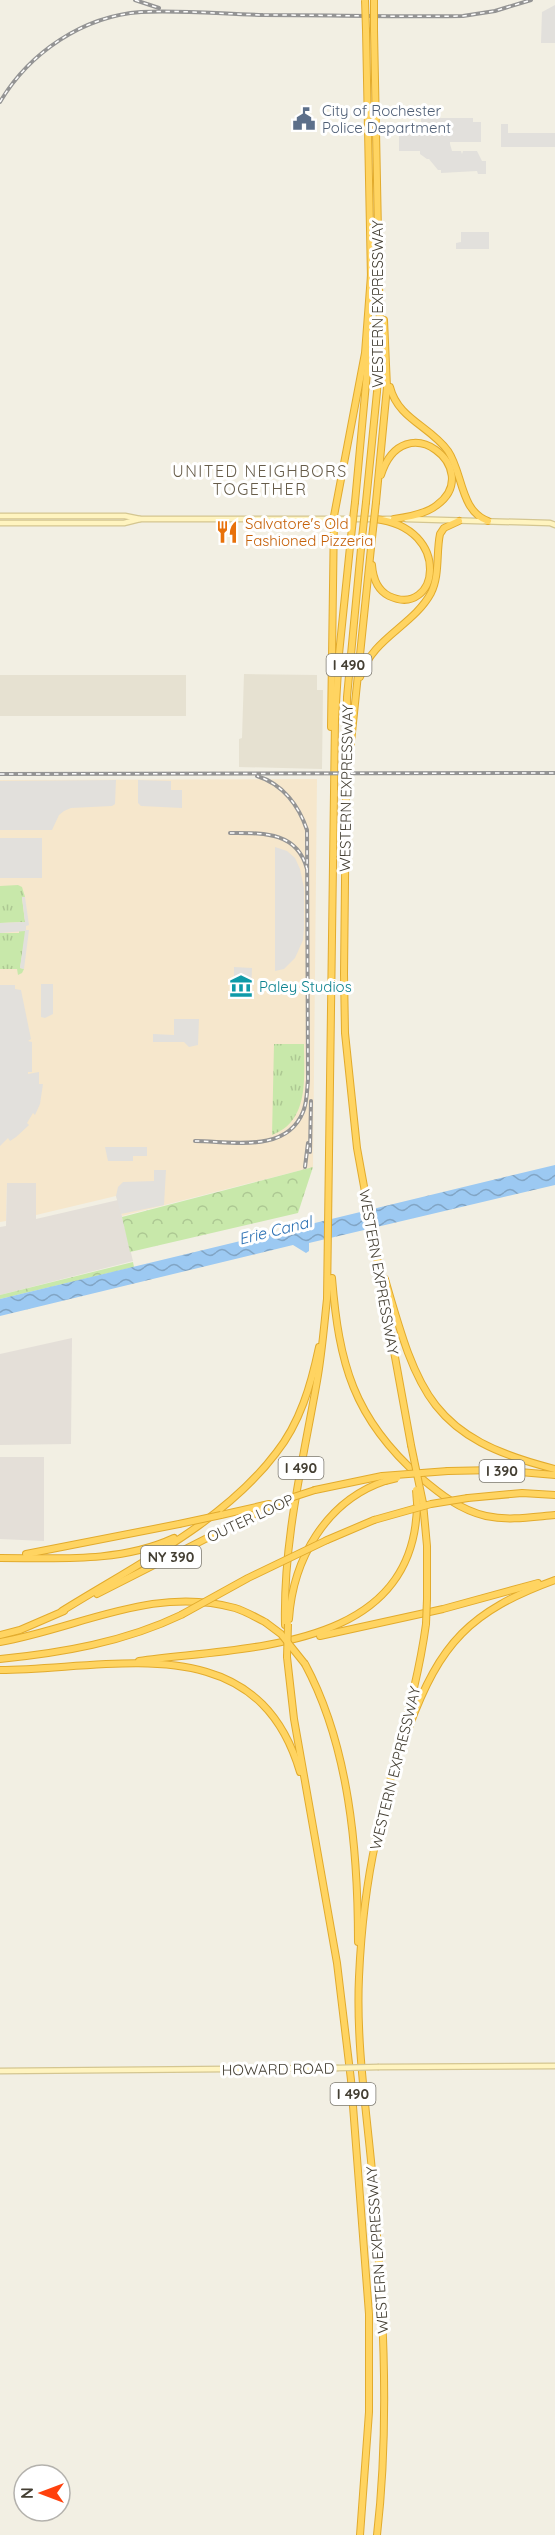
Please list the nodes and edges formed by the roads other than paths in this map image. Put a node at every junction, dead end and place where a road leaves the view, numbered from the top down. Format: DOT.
graph roads {
  1 [pos="365,0"];
  2 [pos="374,0"];
  3 [pos="371,275"];
  4 [pos="379,275"];
  5 [pos="388,372"];
  6 [pos="376,502"];
  7 [pos="0,516"];
  8 [pos="140,519"];
  9 [pos="334,519"];
  10 [pos="375,519"];
  11 [pos="394,519"];
  12 [pos="459,521"];
  13 [pos="488,521"];
  14 [pos="0,523"];
  15 [pos="554,523"];
  16 [pos="372,538"];
  17 [pos="355,698"];
  18 [pos="334,785"];
  19 [pos="346,792"];
  20 [pos="374,1243"];
  21 [pos="329,1253"];
  22 [pos="326,1311"];
  23 [pos="555,1469"];
  24 [pos="555,1475"];
  25 [pos="384,1479"];
  26 [pos="555,1495"];
  27 [pos="278,1502"];
  28 [pos="420,1503"];
  29 [pos="555,1515"];
  30 [pos="196,1527"];
  31 [pos="0,1557"];
  32 [pos="555,1579"];
  33 [pos="62,1611"];
  34 [pos="287,1624"];
  35 [pos="0,1635"];
  36 [pos="311,1636"];
  37 [pos="0,1642"];
  38 [pos="0,1659"];
  39 [pos="114,1665"];
  40 [pos="0,1670"];
  41 [pos="393,1773"];
  42 [pos="309,1805"];
  43 [pos="358,1978"];
  44 [pos="555,2066"];
  45 [pos="0,2071"];
  46 [pos="360,2535"];
  47 [pos="377,2535"];
  1 -- 3 [label="highway, WESTERN EXPRESSWAY / I 490, bridge"];
  2 -- 4 [label="highway, WESTERN EXPRESSWAY / I 490, bridge"];
  3 -- 9 [label="highway"];
  3 -- 18 [label="highway, WESTERN EXPRESSWAY / I 490, bridge"];
  4 -- 5 [label="highway"];
  4 -- 19 [label="highway, WESTERN EXPRESSWAY / I 490, bridge"];
  5 -- 6 [label="highway"];
  5 -- 13 [label="highway"];
  6 -- 11 [label="highway"];
  6 -- 16 [label="highway, bridge"];
  7 -- 8 [label="main road"];
  8 -- 9 [label="main road"];
  8 -- 14 [label="main road"];
  9 -- 10 [label="main road"];
  9 -- 18 [label="highway"];
  10 -- 11 [label="main road"];
  10 -- 16 [label="highway"];
  11 -- 12 [label="main road"];
  12 -- 13 [label="main road"];
  12 -- 17 [label="highway"];
  13 -- 15 [label="main road"];
  16 -- 17 [label="highway"];
  17 -- 19 [label="highway"];
  18 -- 21 [label="highway, WESTERN EXPRESSWAY / I 490"];
  19 -- 20 [label="highway, WESTERN EXPRESSWAY / I 490"];
  20 -- 23 [label="highway"];
  20 -- 28 [label="highway, WESTERN EXPRESSWAY / I 490, bridge"];
  21 -- 22 [label="highway, WESTERN EXPRESSWAY / I 490"];
  21 -- 29 [label="highway"];
  22 -- 30 [label="highway"];
  22 -- 34 [label="highway, WESTERN EXPRESSWAY / I 490"];
  24 -- 25 [label="highway, I 390, bridge"];
  25 -- 27 [label="highway, OUTER LOOP / NY 390, bridge"];
  25 -- 34 [label="highway"];
  26 -- 38 [label="highway, bridge"];
  27 -- 31 [label="highway, bridge"];
  27 -- 33 [label="highway, OUTER LOOP / NY 390"];
  28 -- 36 [label="highway"];
  28 -- 41 [label="highway, WESTERN EXPRESSWAY / I 490, bridge"];
  30 -- 31 [label="highway"];
  30 -- 33 [label="highway"];
  32 -- 36 [label="highway"];
  32 -- 41 [label="highway"];
  33 -- 35 [label="highway, OUTER LOOP / NY 390"];
  34 -- 42 [label="highway, WESTERN EXPRESSWAY / I 490, bridge"];
  36 -- 39 [label="highway"];
  37 -- 43 [label="highway, bridge"];
  39 -- 40 [label="highway"];
  39 -- 42 [label="highway"];
  41 -- 43 [label="highway, WESTERN EXPRESSWAY / I 490"];
  42 -- 46 [label="highway, WESTERN EXPRESSWAY / I 490"];
  43 -- 47 [label="highway, WESTERN EXPRESSWAY / I 490"];
  44 -- 45 [label="main road, HOWARD ROAD, bridge"];
}
